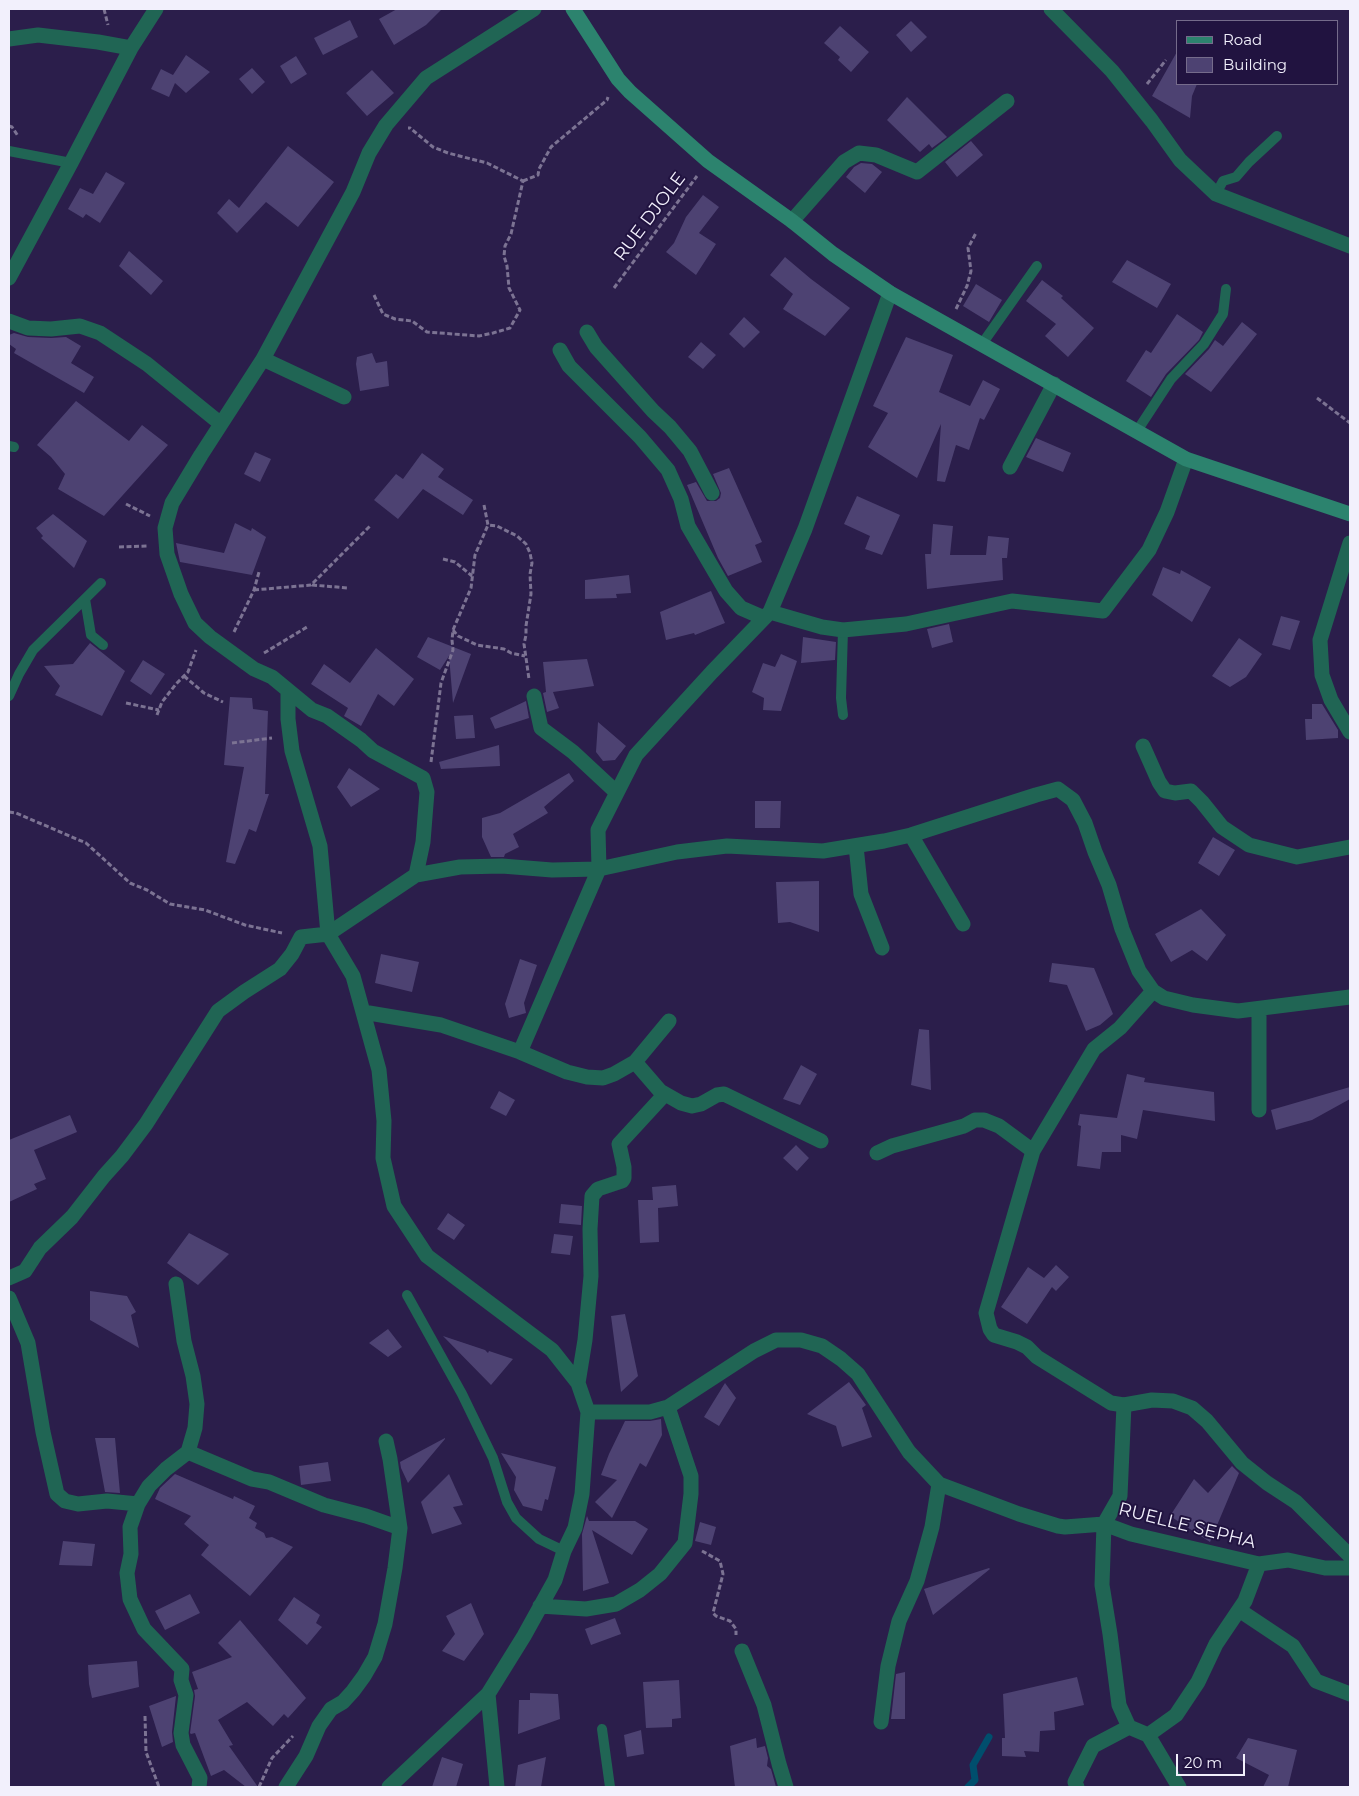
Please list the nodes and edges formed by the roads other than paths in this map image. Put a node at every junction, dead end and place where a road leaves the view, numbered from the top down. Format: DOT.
graph roads {
  1 [pos="156,9"];
  2 [pos="534,9"];
  3 [pos="573,9"];
  4 [pos="1051,9"];
  5 [pos="9,39"];
  6 [pos="131,48"];
  7 [pos="1007,101"];
  8 [pos="1277,136"];
  9 [pos="9,151"];
  10 [pos="71,163"];
  11 [pos="1216,194"];
  12 [pos="792,221"];
  13 [pos="1350,246"];
  14 [pos="1037,266"];
  15 [pos="9,278"];
  16 [pos="1226,289"];
  17 [pos="890,293"];
  18 [pos="9,321"];
  19 [pos="588,332"];
  20 [pos="982,344"];
  21 [pos="560,350"];
  22 [pos="263,359"];
  23 [pos="1054,384"];
  24 [pos="344,397"];
  25 [pos="221,424"];
  26 [pos="1137,431"];
  27 [pos="1186,459"];
  28 [pos="1010,467"];
  29 [pos="712,493"];
  30 [pos="1350,514"];
  31 [pos="1350,543"];
  32 [pos="101,583"];
  33 [pos="85,599"];
  34 [pos="767,615"];
  35 [pos="843,630"];
  36 [pos="103,645"];
  37 [pos="288,692"];
  38 [pos="9,696"];
  39 [pos="534,696"];
  40 [pos="843,715"];
  41 [pos="1350,732"];
  42 [pos="1143,746"];
  43 [pos="616,792"];
  44 [pos="911,835"];
  45 [pos="856,846"];
  46 [pos="1350,847"];
  47 [pos="599,869"];
  48 [pos="416,875"];
  49 [pos="963,924"];
  50 [pos="328,934"];
  51 [pos="882,948"];
  52 [pos="1153,991"];
  53 [pos="1350,997"];
  54 [pos="1259,1009"];
  55 [pos="363,1012"];
  56 [pos="669,1021"];
  57 [pos="520,1052"];
  58 [pos="635,1062"];
  59 [pos="665,1094"];
  60 [pos="1259,1110"];
  61 [pos="821,1141"];
  62 [pos="1033,1151"];
  63 [pos="877,1153"];
  64 [pos="9,1278"];
  65 [pos="176,1284"];
  66 [pos="407,1295"];
  67 [pos="9,1298"];
  68 [pos="578,1383"];
  69 [pos="1124,1405"];
  70 [pos="668,1407"];
  71 [pos="588,1412"];
  72 [pos="386,1441"];
  73 [pos="188,1452"];
  74 [pos="938,1484"];
  75 [pos="138,1504"];
  76 [pos="1104,1524"];
  77 [pos="400,1528"];
  78 [pos="564,1551"];
  79 [pos="1350,1556"];
  80 [pos="1260,1564"];
  81 [pos="1350,1568"];
  82 [pos="540,1606"];
  83 [pos="1239,1610"];
  84 [pos="742,1652"];
  85 [pos="488,1694"];
  86 [pos="1350,1694"];
  87 [pos="881,1722"];
  88 [pos="1129,1727"];
  89 [pos="602,1729"];
  90 [pos="1148,1735"];
  91 [pos="199,1787"];
  92 [pos="286,1787"];
  93 [pos="389,1787"];
  94 [pos="497,1787"];
  95 [pos="610,1787"];
  96 [pos="786,1787"];
  97 [pos="1077,1787"];
  98 [pos="1179,1787"];
  1 -- 6 [label="street"];
  2 -- 22 [label="street"];
  3 -- 12 [label="street"];
  4 -- 11 [label="street"];
  5 -- 6 [label="street"];
  6 -- 10 [label="street"];
  7 -- 12 [label="street"];
  8 -- 11 [label="lane"];
  9 -- 10 [label="lane"];
  10 -- 15 [label="street"];
  11 -- 13 [label="street"];
  12 -- 17 [label="street"];
  14 -- 20 [label="lane"];
  16 -- 26 [label="lane"];
  17 -- 20 [label="street"];
  17 -- 34 [label="street"];
  18 -- 25 [label="street"];
  19 -- 29 [label="street"];
  20 -- 23 [label="street"];
  21 -- 34 [label="street"];
  22 -- 24 [label="street"];
  22 -- 25 [label="street"];
  23 -- 26 [label="street"];
  23 -- 28 [label="street"];
  25 -- 37 [label="street"];
  26 -- 27 [label="street"];
  27 -- 30 [label="street"];
  27 -- 35 [label="street"];
  31 -- 41 [label="street"];
  32 -- 33 [label="lane"];
  33 -- 36 [label="lane"];
  33 -- 38 [label="lane"];
  34 -- 35 [label="street"];
  34 -- 43 [label="street"];
  35 -- 40 [label="lane"];
  37 -- 48 [label="street"];
  37 -- 50 [label="street"];
  39 -- 43 [label="street"];
  42 -- 46 [label="street"];
  43 -- 47 [label="street"];
  44 -- 45 [label="street"];
  44 -- 49 [label="street"];
  44 -- 52 [label="street"];
  45 -- 47 [label="street"];
  45 -- 51 [label="street"];
  47 -- 48 [label="street"];
  47 -- 57 [label="street"];
  48 -- 50 [label="street"];
  50 -- 55 [label="street"];
  50 -- 64 [label="street"];
  52 -- 54 [label="street"];
  52 -- 62 [label="street"];
  53 -- 54 [label="street"];
  54 -- 60 [label="street"];
  55 -- 57 [label="street"];
  55 -- 68 [label="street"];
  56 -- 58 [label="street"];
  57 -- 58 [label="street"];
  58 -- 59 [label="street"];
  59 -- 61 [label="street"];
  59 -- 68 [label="street"];
  62 -- 63 [label="street"];
  62 -- 69 [label="street"];
  65 -- 73 [label="street"];
  66 -- 78 [label="lane"];
  67 -- 75 [label="street"];
  68 -- 71 [label="street"];
  69 -- 76 [label="street"];
  69 -- 79 [label="street"];
  70 -- 71 [label="street"];
  70 -- 74 [label="street"];
  70 -- 82 [label="street"];
  71 -- 78 [label="street"];
  72 -- 77 [label="street"];
  73 -- 75 [label="street"];
  73 -- 77 [label="street"];
  74 -- 76 [label="street"];
  74 -- 87 [label="street"];
  75 -- 91 [label="street"];
  76 -- 80 [label="street, RUELLE SEPHA"];
  76 -- 88 [label="street"];
  77 -- 92 [label="street"];
  78 -- 82 [label="street"];
  80 -- 81 [label="street, RUELLE SEPHA"];
  80 -- 83 [label="street"];
  82 -- 85 [label="street"];
  83 -- 86 [label="street"];
  83 -- 90 [label="street"];
  84 -- 96 [label="street"];
  85 -- 93 [label="street"];
  85 -- 94 [label="street"];
  88 -- 90 [label="street"];
  88 -- 97 [label="street"];
  89 -- 95 [label="lane"];
  90 -- 98 [label="street"];
}
